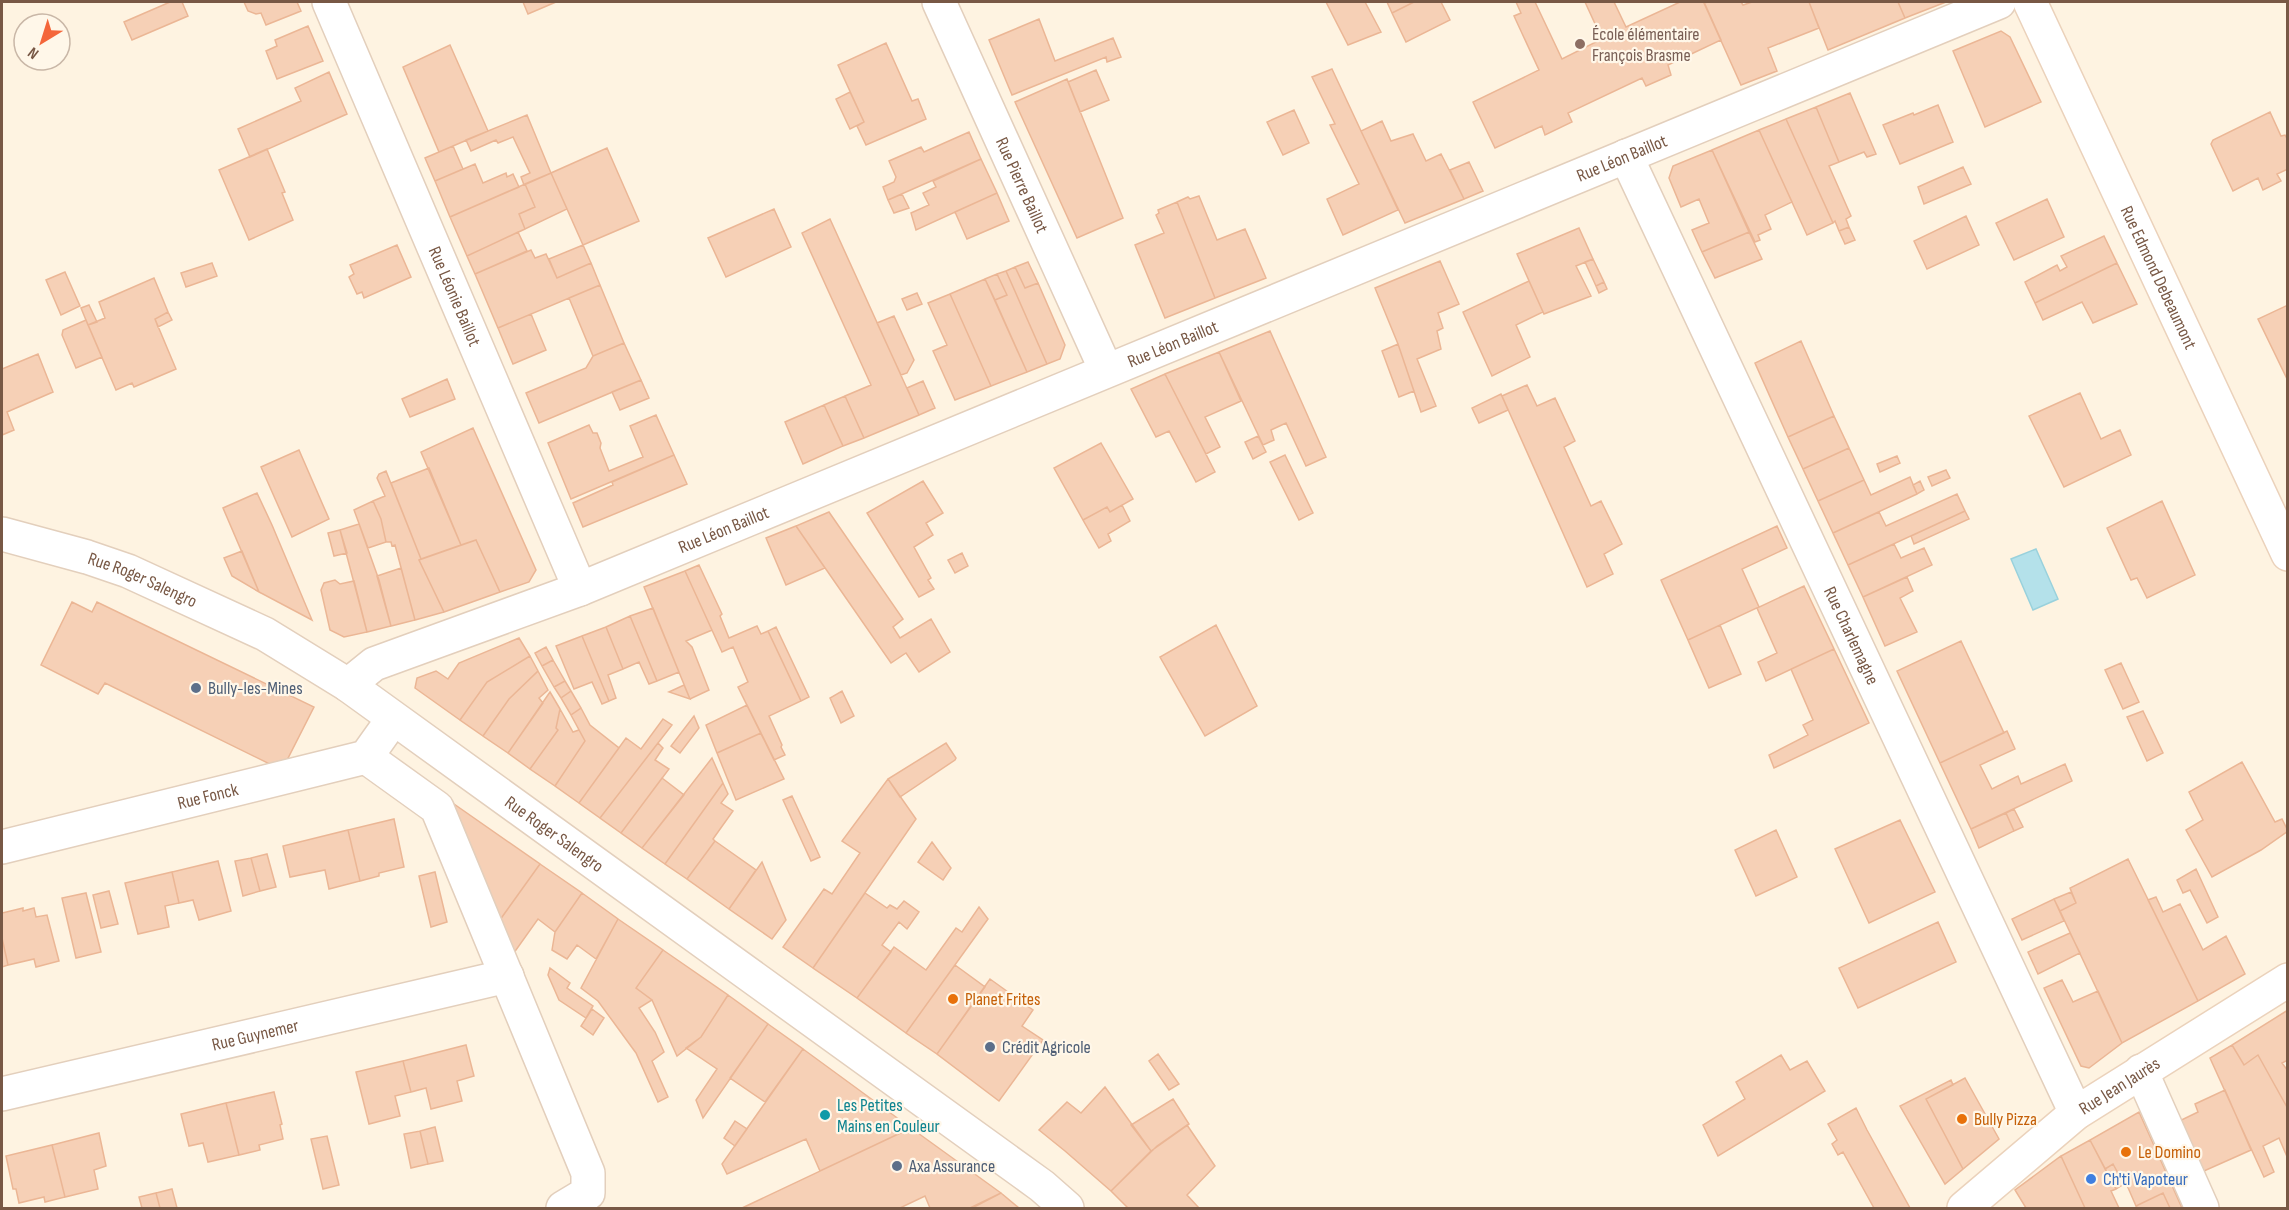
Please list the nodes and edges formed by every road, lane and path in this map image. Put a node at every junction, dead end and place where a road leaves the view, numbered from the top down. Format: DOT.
graph roads {
  1 [pos="329,2"];
  2 [pos="939,2"];
  3 [pos="1999,2"];
  4 [pos="2030,2"];
  5 [pos="1626,156"];
  6 [pos="1106,370"];
  7 [pos="2,534"];
  8 [pos="2288,554"];
  9 [pos="580,589"];
  10 [pos="348,686"];
  11 [pos="393,718"];
  12 [pos="366,758"];
  13 [pos="2,846"];
  14 [pos="507,976"];
  15 [pos="2288,980"];
  16 [pos="2141,1071"];
  17 [pos="2,1094"];
  18 [pos="2076,1113"];
  19 [pos="563,1209"];
  20 [pos="1067,1209"];
  21 [pos="1964,1209"];
  22 [pos="2202,1209"];
  1 -- 9 [label="street, Rue Léonie Baillot"];
  2 -- 6 [label="street, Rue Pierre Baillot"];
  3 -- 5 [label="street, Rue Léon Baillot"];
  4 -- 8 [label="street, Rue Edmond Debeaumont"];
  5 -- 6 [label="street, Rue Léon Baillot"];
  5 -- 18 [label="street, Rue Charlemagne"];
  6 -- 9 [label="street, Rue Léon Baillot"];
  7 -- 10 [label="street, Rue Roger Salengro"];
  9 -- 10 [label="street, Rue Léon Baillot"];
  10 -- 11 [label="street, Rue Roger Salengro"];
  11 -- 12 [label="street"];
  11 -- 20 [label="street, Rue Roger Salengro"];
  12 -- 13 [label="street, Rue Fonck"];
  12 -- 14 [label="street"];
  14 -- 17 [label="street, Rue Guynemer"];
  14 -- 19 [label="street"];
  15 -- 16 [label="street, Rue Jean Jaurès"];
  16 -- 18 [label="street, Rue Jean Jaurès"];
  16 -- 22 [label="street"];
  18 -- 21 [label="street, Rue Jean Jaurès"];
}
